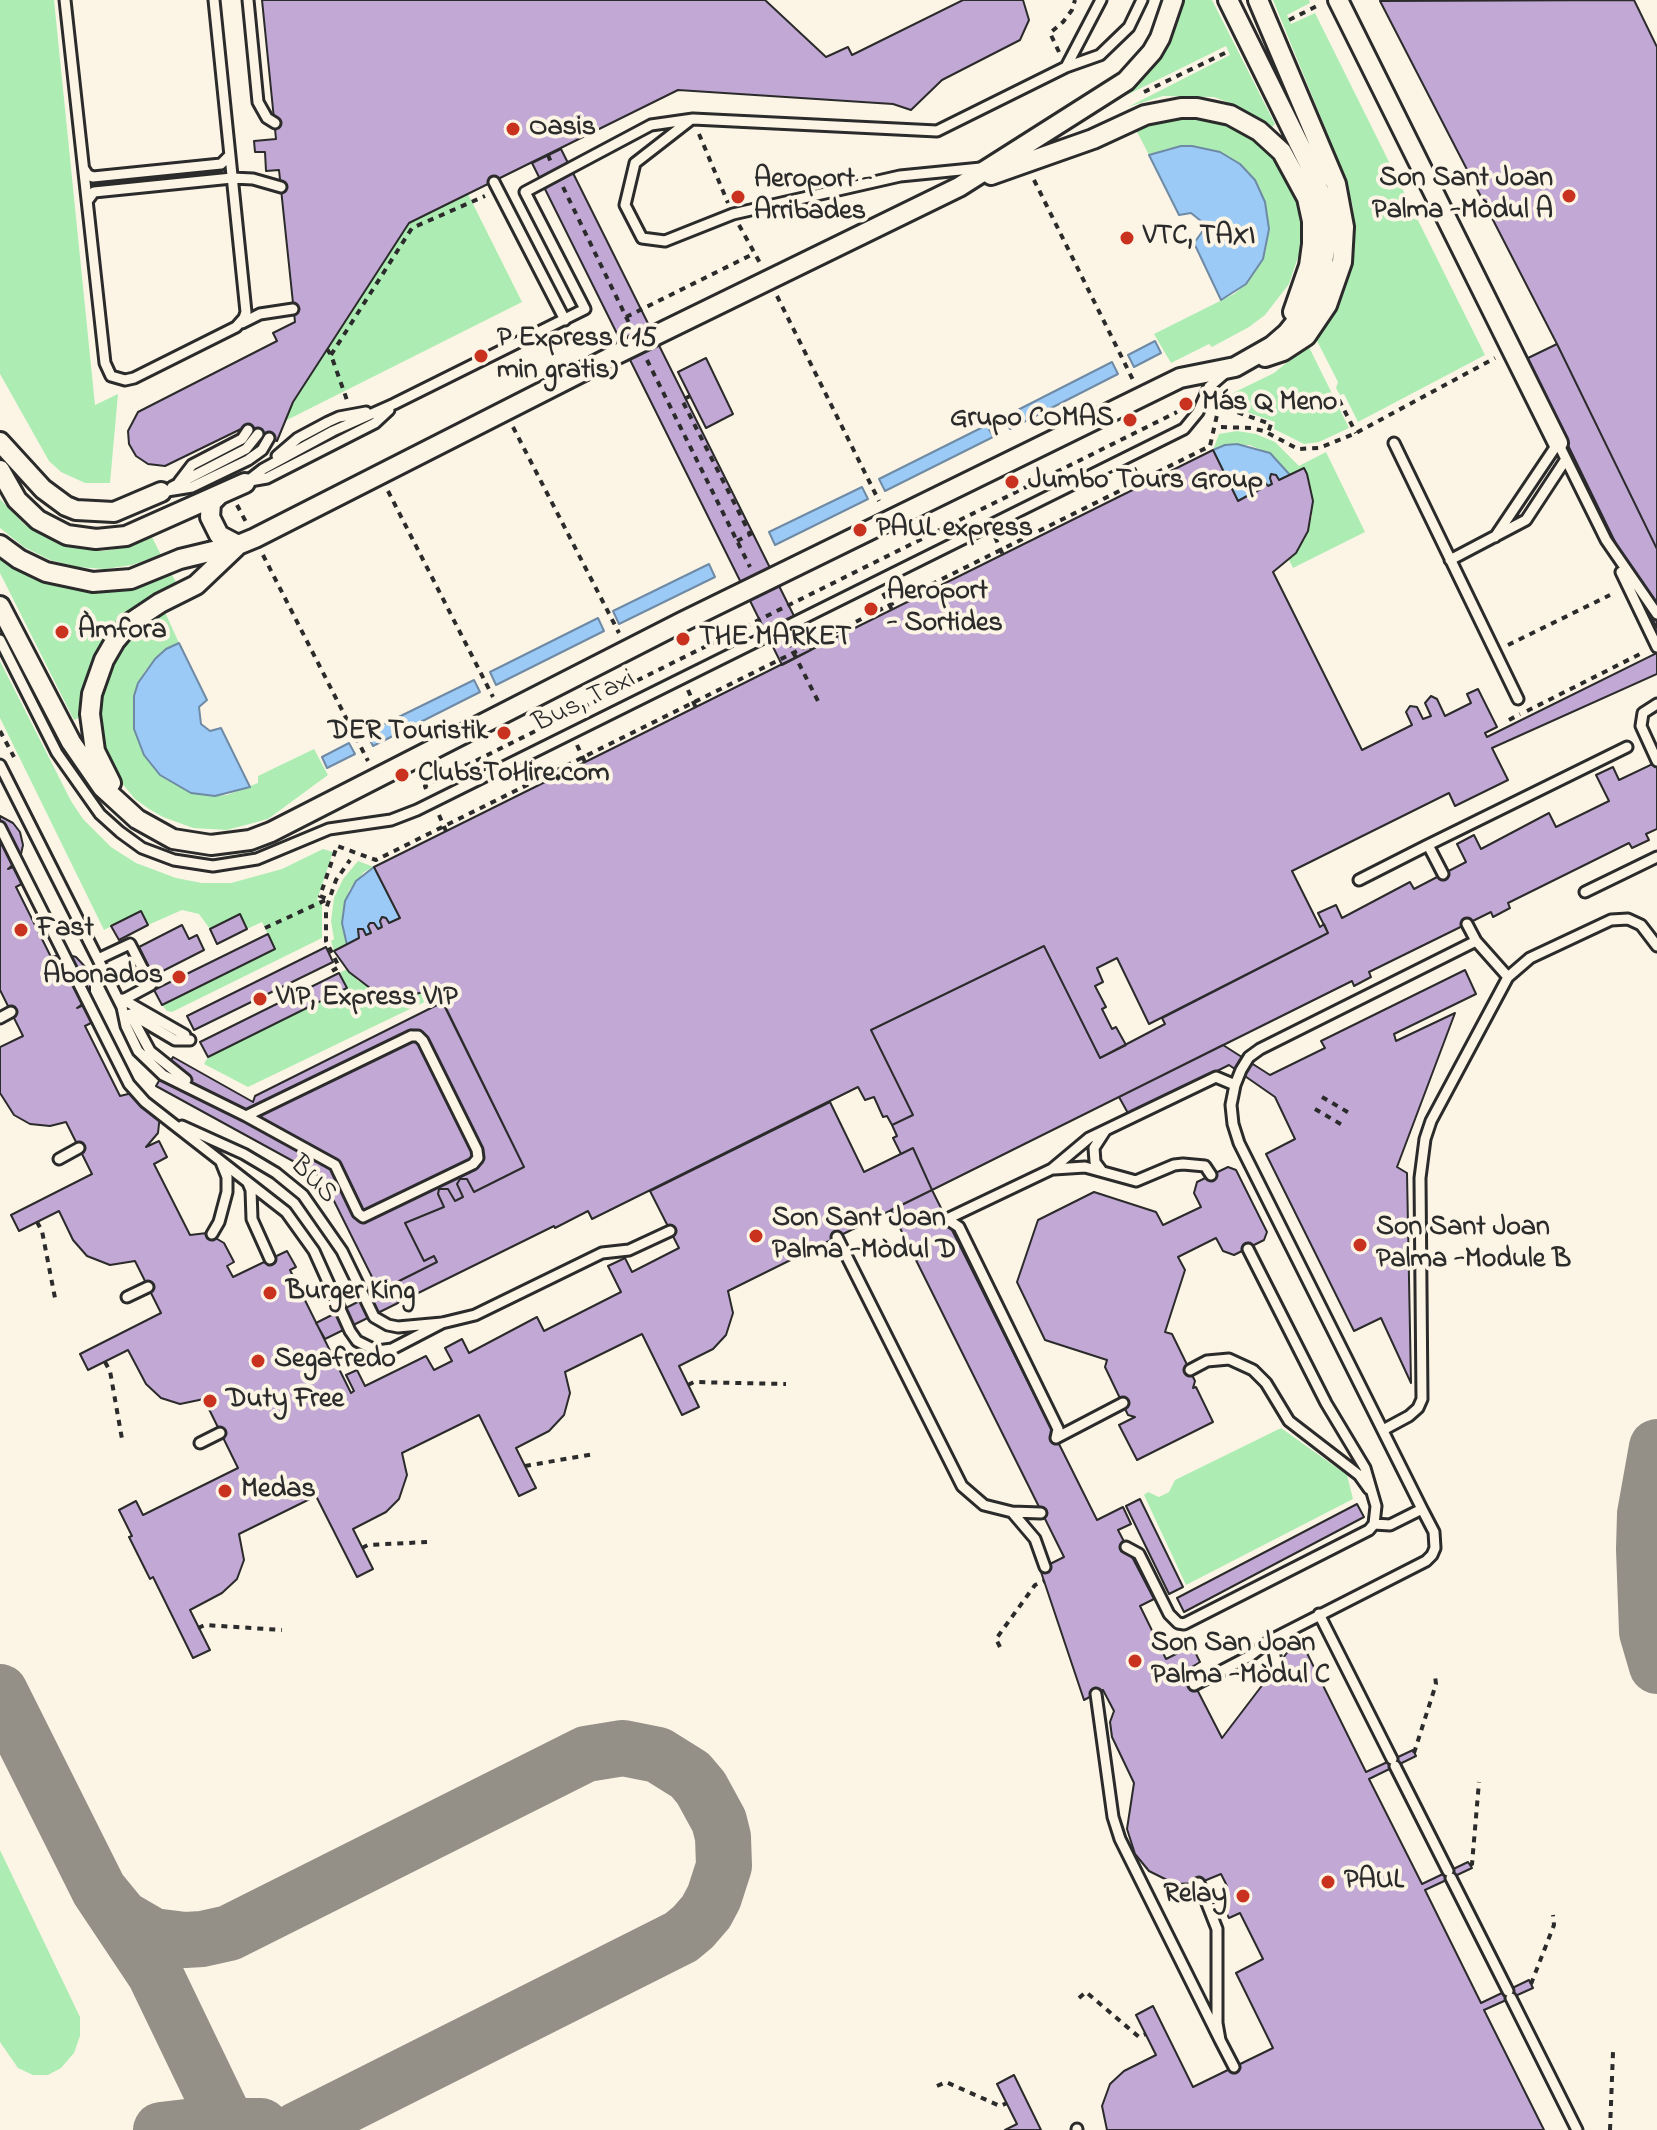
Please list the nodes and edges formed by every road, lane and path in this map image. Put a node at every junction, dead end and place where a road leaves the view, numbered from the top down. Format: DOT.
graph roads {
  1 [pos="65,0"];
  2 [pos="214,0"];
  3 [pos="248,0"];
  4 [pos="1101,0"];
  5 [pos="1142,0"];
  6 [pos="1173,0"];
  7 [pos="1228,0"];
  8 [pos="1258,0"];
  9 [pos="1329,2"];
  10 [pos="1289,20"];
  11 [pos="1066,67"];
  12 [pos="693,119"];
  13 [pos="275,123"];
  14 [pos="230,155"];
  15 [pos="548,155"];
  16 [pos="551,163"];
  17 [pos="544,167"];
  18 [pos="990,167"];
  19 [pos="84,169"];
  20 [pos="1023,170"];
  21 [pos="557,175"];
  22 [pos="232,178"];
  23 [pos="496,185"];
  24 [pos="281,187"];
  25 [pos="959,187"];
  26 [pos="87,203"];
  27 [pos="733,214"];
  28 [pos="755,253"];
  29 [pos="769,280"];
  30 [pos="293,309"];
  31 [pos="626,317"];
  32 [pos="565,320"];
  33 [pos="236,327"];
  34 [pos="639,343"];
  35 [pos="1272,346"];
  36 [pos="327,349"];
  37 [pos="331,355"];
  38 [pos="1495,357"];
  39 [pos="1239,364"];
  40 [pos="1134,382"];
  41 [pos="690,396"];
  42 [pos="1339,400"];
  43 [pos="394,404"];
  44 [pos="377,411"];
  45 [pos="1177,412"];
  46 [pos="506,413"];
  47 [pos="353,415"];
  48 [pos="1221,427"];
  49 [pos="253,432"];
  50 [pos="1268,433"];
  51 [pos="1356,433"];
  52 [pos="269,438"];
  53 [pos="0,442"];
  54 [pos="1394,443"];
  55 [pos="1562,451"];
  56 [pos="263,469"];
  57 [pos="0,470"];
  58 [pos="380,475"];
  59 [pos="245,483"];
  60 [pos="169,489"];
  61 [pos="220,494"];
  62 [pos="879,501"];
  63 [pos="756,531"];
  64 [pos="750,534"];
  65 [pos="1495,537"];
  66 [pos="1606,540"];
  67 [pos="246,541"];
  68 [pos="737,541"];
  69 [pos="0,545"];
  70 [pos="1450,560"];
  71 [pos="754,574"];
  72 [pos="1610,595"];
  73 [pos="768,602"];
  74 [pos="0,606"];
  75 [pos="1657,614"];
  76 [pos="774,615"];
  77 [pos="781,629"];
  78 [pos="622,637"];
  79 [pos="0,640"];
  80 [pos="1508,645"];
  81 [pos="1657,647"];
  82 [pos="1640,654"];
  83 [pos="494,699"];
  84 [pos="1518,699"];
  85 [pos="818,701"];
  86 [pos="1657,704"];
  87 [pos="1509,720"];
  88 [pos="1627,747"];
  89 [pos="1657,761"];
  90 [pos="370,764"];
  91 [pos="0,765"];
  92 [pos="425,786"];
  93 [pos="124,807"];
  94 [pos="0,827"];
  95 [pos="1428,845"];
  96 [pos="1657,857"];
  97 [pos="350,860"];
  98 [pos="1443,874"];
  99 [pos="1359,880"];
  100 [pos="1585,892"];
  101 [pos="328,899"];
  102 [pos="1467,924"];
  103 [pos="265,928"];
  104 [pos="326,941"];
  105 [pos="1476,941"];
  106 [pos="319,945"];
  107 [pos="1657,946"];
  108 [pos="98,959"];
  109 [pos="332,971"];
  110 [pos="1508,977"];
  111 [pos="126,1007"];
  112 [pos="11,1012"];
  113 [pos="0,1018"];
  114 [pos="1235,1085"];
  115 [pos="1322,1097"];
  116 [pos="1315,1109"];
  117 [pos="1351,1114"];
  118 [pos="246,1116"];
  119 [pos="168,1120"];
  120 [pos="1344,1126"];
  121 [pos="1106,1129"];
  122 [pos="79,1148"];
  123 [pos="59,1159"];
  124 [pos="221,1161"];
  125 [pos="1052,1169"];
  126 [pos="1104,1172"];
  127 [pos="1211,1175"];
  128 [pos="247,1182"];
  129 [pos="37,1222"];
  130 [pos="670,1231"];
  131 [pos="212,1234"];
  132 [pos="837,1237"];
  133 [pos="1248,1249"];
  134 [pos="270,1259"];
  135 [pos="148,1287"];
  136 [pos="127,1297"];
  137 [pos="55,1298"];
  138 [pos="442,1323"];
  139 [pos="105,1362"];
  140 [pos="1190,1370"];
  141 [pos="786,1384"];
  142 [pos="688,1385"];
  143 [pos="1123,1403"];
  144 [pos="1383,1430"];
  145 [pos="220,1433"];
  146 [pos="122,1439"];
  147 [pos="200,1443"];
  148 [pos="594,1454"];
  149 [pos="525,1466"];
  150 [pos="1374,1496"];
  151 [pos="1422,1509"];
  152 [pos="1012,1512"];
  153 [pos="1041,1513"];
  154 [pos="1374,1524"];
  155 [pos="427,1542"];
  156 [pos="1126,1547"];
  157 [pos="362,1548"];
  158 [pos="1045,1567"];
  159 [pos="1044,1581"];
  160 [pos="1319,1614"];
  161 [pos="198,1628"];
  162 [pos="282,1630"];
  163 [pos="1284,1633"];
  164 [pos="1000,1647"];
  165 [pos="1277,1666"];
  166 [pos="1435,1676"];
  167 [pos="1194,1685"];
  168 [pos="1096,1694"];
  169 [pos="1414,1753"];
  170 [pos="1479,1782"];
  171 [pos="1470,1865"];
  172 [pos="1199,1883"];
  173 [pos="1553,1915"];
  174 [pos="1531,1984"];
  175 [pos="1079,1998"];
  176 [pos="1146,2034"];
  177 [pos="1220,2040"];
  178 [pos="1613,2052"];
  179 [pos="1234,2067"];
  180 [pos="937,2086"];
  181 [pos="1007,2103"];
  182 [pos="1577,2130"];
  183 [pos="1610,2130"];
  1 -- 19 [label="lane"];
  2 -- 14 [label="lane"];
  3 -- 13 [label="lane"];
  4 -- 11 [label="lane"];
  5 -- 11 [label="lane"];
  6 -- 18 [label="street"];
  7 -- 35 [label="street"];
  8 -- 39 [label="street"];
  9 -- 10 [label="path"];
  9 -- 55 [label="street"];
  11 -- 12 [label="lane"];
  12 -- 21 [label="lane"];
  12 -- 27 [label="path"];
  12 -- 27 [label="lane"];
  14 -- 19 [label="lane"];
  14 -- 22 [label="lane"];
  15 -- 16 [label="path"];
  16 -- 17 [label="path"];
  16 -- 21 [label="path"];
  18 -- 20 [label="lane"];
  18 -- 25 [label="street"];
  18 -- 27 [label="lane"];
  19 -- 26 [label="lane"];
  20 -- 25 [label="street"];
  20 -- 35 [label="street"];
  20 -- 40 [label="path"];
  21 -- 31 [label="path"];
  21 -- 32 [label="lane"];
  22 -- 24 [label="lane"];
  22 -- 26 [label="lane"];
  22 -- 33 [label="lane"];
  23 -- 32 [label="lane"];
  23 -- 37 [label="path"];
  25 -- 29 [label="street"];
  26 -- 33 [label="lane"];
  27 -- 28 [label="path"];
  28 -- 29 [label="path"];
  28 -- 31 [label="path"];
  29 -- 34 [label="street"];
  29 -- 62 [label="path"];
  30 -- 33 [label="lane"];
  31 -- 34 [label="path"];
  32 -- 43 [label="lane"];
  34 -- 46 [label="street"];
  34 -- 68 [label="path"];
  35 -- 39 [label="street"];
  36 -- 37 [label="path"];
  37 -- 47 [label="path"];
  38 -- 51 [label="path"];
  39 -- 79 [label="lane, Bus, Taxi"];
  39 -- 93 [label="street"];
  41 -- 64 [label="path"];
  42 -- 51 [label="path"];
  43 -- 44 [label="lane"];
  43 -- 59 [label="lane"];
  44 -- 47 [label="lane"];
  44 -- 56 [label="lane"];
  45 -- 92 [label="path"];
  46 -- 58 [label="street"];
  46 -- 78 [label="path"];
  47 -- 56 [label="lane"];
  48 -- 50 [label="path"];
  49 -- 60 [label="lane"];
  50 -- 51 [label="path"];
  50 -- 101 [label="path"];
  52 -- 60 [label="lane"];
  53 -- 60 [label="street"];
  54 -- 70 [label="lane"];
  55 -- 65 [label="lane"];
  55 -- 65 [label="lane"];
  55 -- 66 [label="lane"];
  56 -- 59 [label="lane"];
  57 -- 61 [label="street"];
  58 -- 67 [label="street"];
  58 -- 83 [label="path"];
  59 -- 61 [label="street"];
  61 -- 67 [label="street"];
  63 -- 64 [label="path"];
  64 -- 68 [label="path"];
  65 -- 70 [label="lane"];
  66 -- 75 [label="lane"];
  66 -- 81 [label="lane"];
  67 -- 69 [label="street"];
  67 -- 90 [label="path"];
  67 -- 93 [label="street"];
  68 -- 71 [label="path"];
  70 -- 84 [label="lane"];
  72 -- 80 [label="path"];
  73 -- 76 [label="path"];
  74 -- 93 [label="street"];
  77 -- 85 [label="path"];
  82 -- 87 [label="path"];
  86 -- 89 [label="lane"];
  88 -- 95 [label="lane"];
  91 -- 108 [label="lane"];
  94 -- 119 [label="lane"];
  95 -- 98 [label="lane"];
  95 -- 99 [label="lane"];
  96 -- 100 [label="lane"];
  97 -- 101 [label="path"];
  101 -- 103 [label="path"];
  101 -- 104 [label="path"];
  102 -- 105 [label="lane"];
  104 -- 106 [label="path"];
  104 -- 109 [label="path"];
  105 -- 110 [label="lane"];
  105 -- 114 [label="lane"];
  107 -- 110 [label="lane"];
  108 -- 111 [label="lane"];
  108 -- 111 [label="lane"];
  110 -- 144 [label="lane"];
  111 -- 111 [label="lane"];
  111 -- 118 [label="lane"];
  112 -- 113 [label="lane"];
  114 -- 121 [label="lane"];
  114 -- 144 [label="lane"];
  115 -- 117 [label="path"];
  116 -- 120 [label="path"];
  118 -- 118 [label="lane"];
  119 -- 124 [label="lane"];
  119 -- 138 [label="lane, BUS"];
  121 -- 125 [label="lane"];
  121 -- 126 [label="lane"];
  122 -- 123 [label="lane"];
  124 -- 128 [label="lane"];
  124 -- 131 [label="lane"];
  125 -- 126 [label="lane"];
  125 -- 143 [label="lane"];
  126 -- 127 [label="lane"];
  128 -- 134 [label="lane"];
  128 -- 138 [label="lane"];
  129 -- 137 [label="path"];
  130 -- 138 [label="lane"];
  132 -- 152 [label="lane"];
  133 -- 150 [label="lane"];
  135 -- 136 [label="lane"];
  139 -- 146 [label="path"];
  140 -- 150 [label="lane"];
  141 -- 142 [label="path"];
  144 -- 151 [label="lane"];
  145 -- 147 [label="lane"];
  148 -- 149 [label="path"];
  150 -- 154 [label="lane"];
  151 -- 154 [label="lane"];
  151 -- 160 [label="lane"];
  152 -- 153 [label="lane"];
  152 -- 158 [label="lane"];
  154 -- 156 [label="lane"];
  155 -- 157 [label="path"];
  159 -- 164 [label="path"];
  160 -- 163 [label="lane"];
  160 -- 182 [label="lane"];
  161 -- 162 [label="path"];
  163 -- 165 [label="lane"];
  163 -- 167 [label="lane"];
  166 -- 169 [label="path"];
  168 -- 177 [label="lane"];
  170 -- 171 [label="path"];
  172 -- 177 [label="lane"];
  173 -- 174 [label="path"];
  175 -- 176 [label="path"];
  177 -- 179 [label="lane"];
  178 -- 183 [label="path"];
  180 -- 181 [label="path"];
}
